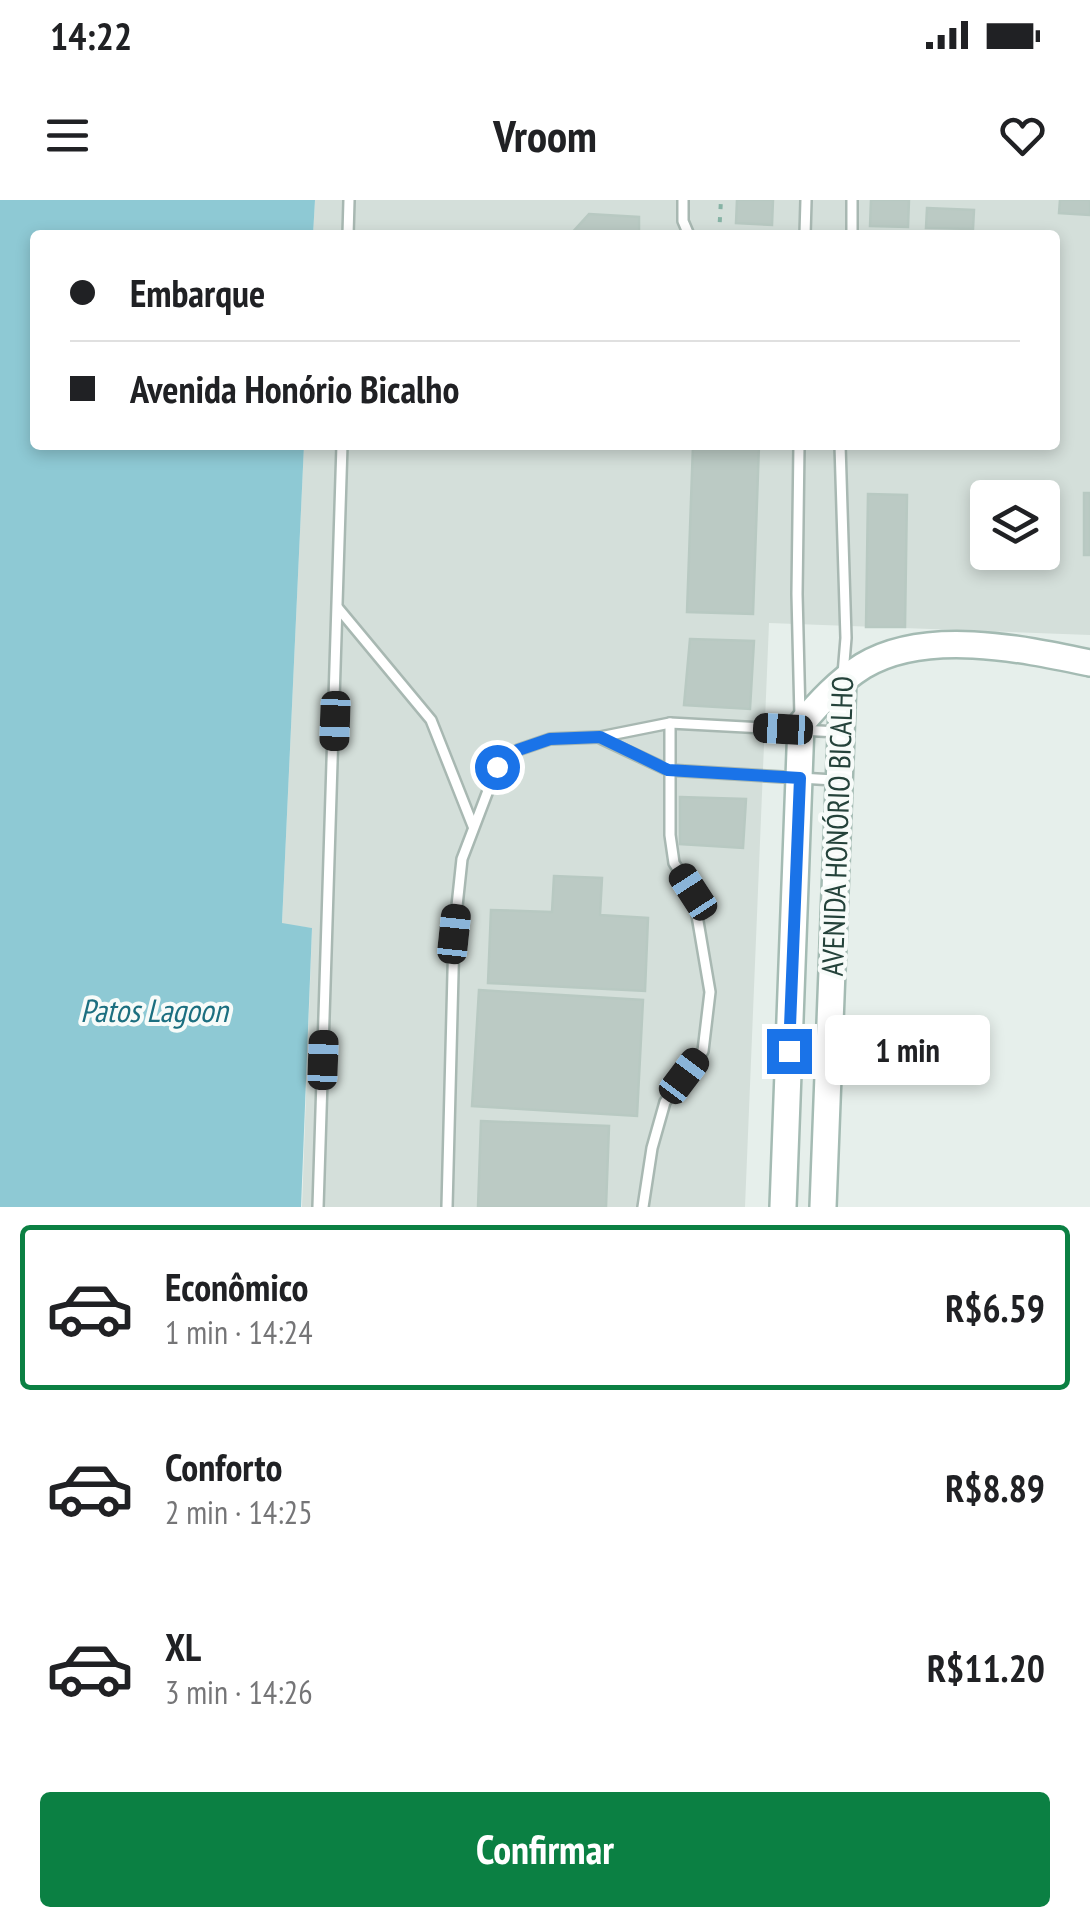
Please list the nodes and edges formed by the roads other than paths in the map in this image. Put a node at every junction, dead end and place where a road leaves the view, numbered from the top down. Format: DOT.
graph roads {
  1 [pos="348,200"];
  2 [pos="684,200"];
  3 [pos="806,200"];
  4 [pos="852,200"];
  5 [pos="348,230"];
  6 [pos="687,230"];
  7 [pos="805,230"];
  8 [pos="852,230"];
  9 [pos="342,450"];
  10 [pos="799,450"];
  11 [pos="840,450"];
  12 [pos="338,608"];
  13 [pos="1090,663"];
  14 [pos="843,682"];
  15 [pos="670,724"];
  16 [pos="800,727"];
  17 [pos="842,732"];
  18 [pos="600,737"];
  19 [pos="668,770"];
  20 [pos="800,778"];
  21 [pos="840,780"];
  22 [pos="473,826"];
  23 [pos="318,1207"];
  24 [pos="447,1207"];
  25 [pos="643,1207"];
  26 [pos="783,1207"];
  27 [pos="823,1207"];
  1 -- 5 [label="lane"];
  2 -- 6 [label="lane"];
  3 -- 7 [label="lane"];
  4 -- 8 [label="lane"];
  9 -- 12 [label="lane"];
  10 -- 16 [label="lane, AVENIDA HONÓRIO BICALHO"];
  11 -- 14 [label="lane, AVENIDA HONÓRIO BICALHO"];
  12 -- 22 [label="lane"];
  12 -- 23 [label="lane"];
  13 -- 14 [label="main road"];
  14 -- 16 [label="main road"];
  14 -- 17 [label="main road, AVENIDA HONÓRIO BICALHO"];
  15 -- 16 [label="lane"];
  15 -- 18 [label="lane"];
  15 -- 19 [label="lane"];
  16 -- 17 [label="lane"];
  16 -- 20 [label="main road, AVENIDA HONÓRIO BICALHO"];
  17 -- 21 [label="main road, AVENIDA HONÓRIO BICALHO"];
  18 -- 19 [label="lane"];
  18 -- 22 [label="lane"];
  19 -- 20 [label="lane"];
  19 -- 25 [label="lane"];
  20 -- 21 [label="lane"];
  20 -- 26 [label="main road, AVENIDA HONÓRIO BICALHO"];
  21 -- 27 [label="main road, AVENIDA HONÓRIO BICALHO"];
  22 -- 24 [label="lane"];
}
